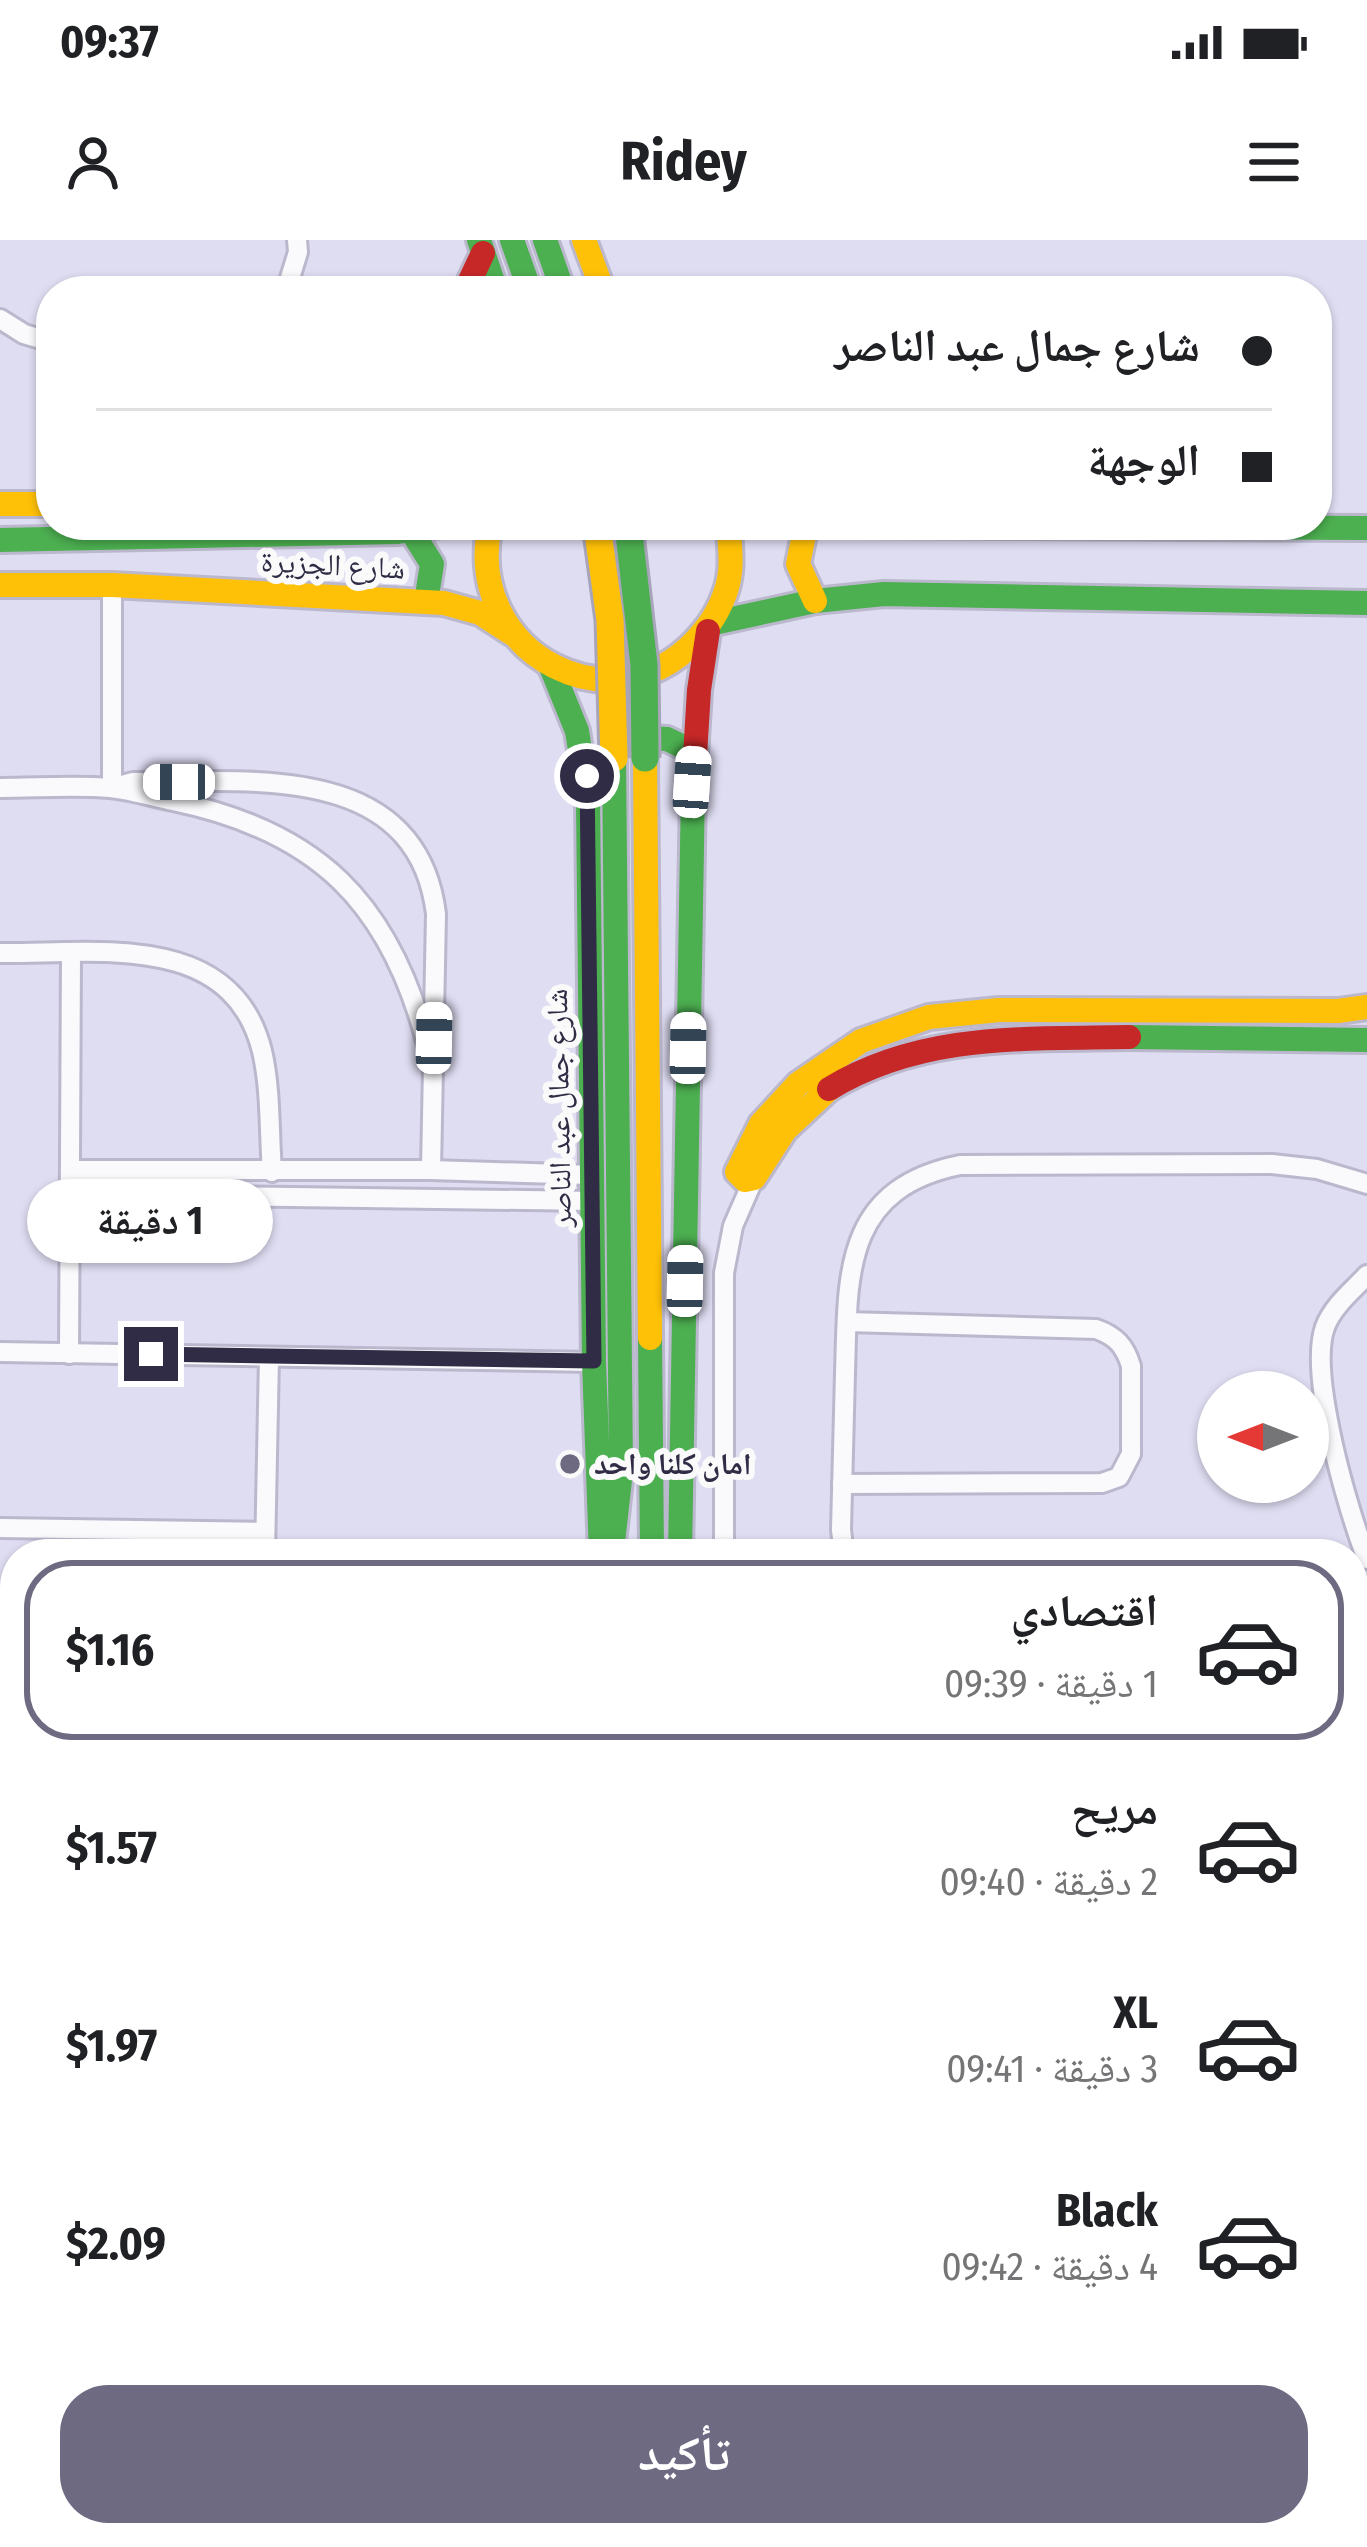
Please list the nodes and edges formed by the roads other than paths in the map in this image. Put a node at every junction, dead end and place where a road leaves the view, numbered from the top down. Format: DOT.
graph roads {
  1 [pos="297,240"];
  2 [pos="512,240"];
  3 [pos="545,240"];
  4 [pos="584,240"];
  5 [pos="481,246"];
  6 [pos="291,276"];
  7 [pos="470,276"];
  8 [pos="491,276"];
  9 [pos="525,276"];
  10 [pos="558,276"];
  11 [pos="597,276"];
  12 [pos="0,320"];
  13 [pos="36,338"];
  14 [pos="2,503"];
  15 [pos="36,504"];
  16 [pos="1332,528"];
  17 [pos="1367,528"];
  18 [pos="36,537"];
  19 [pos="0,540"];
  20 [pos="420,540"];
  21 [pos="488,540"];
  22 [pos="599,540"];
  23 [pos="630,540"];
  24 [pos="729,540"];
  25 [pos="802,540"];
  26 [pos="0,585"];
  27 [pos="112,585"];
  28 [pos="815,601"];
  29 [pos="426,602"];
  30 [pos="1367,603"];
  31 [pos="711,627"];
  32 [pos="511,633"];
  33 [pos="551,667"];
  34 [pos="694,752"];
  35 [pos="583,757"];
  36 [pos="0,788"];
  37 [pos="112,788"];
  38 [pos="0,953"];
  39 [pos="71,954"];
  40 [pos="1367,1007"];
  41 [pos="1367,1040"];
  42 [pos="434,1079"];
  43 [pos="70,1170"];
  44 [pos="431,1170"];
  45 [pos="272,1172"];
  46 [pos="754,1178"];
  47 [pos="1367,1184"];
  48 [pos="593,1188"];
  49 [pos="70,1195"];
  50 [pos="1367,1275"];
  51 [pos="847,1322"];
  52 [pos="0,1352"];
  53 [pos="69,1354"];
  54 [pos="268,1358"];
  55 [pos="594,1361"];
  56 [pos="842,1484"];
  57 [pos="0,1528"];
  58 [pos="265,1532"];
  59 [pos="265,1539"];
  60 [pos="600,1539"];
  61 [pos="613,1539"];
  62 [pos="652,1539"];
  63 [pos="680,1539"];
  64 [pos="724,1539"];
  65 [pos="844,1539"];
  66 [pos="1360,1539"];
  1 -- 6 [label="street"];
  2 -- 9 [label="main road"];
  3 -- 10 [label="main road"];
  4 -- 11 [label="main road"];
  5 -- 7 [label="main road"];
  5 -- 8 [label="main road"];
  12 -- 13 [label="street"];
  14 -- 15 [label="main road"];
  16 -- 17 [label="main road"];
  18 -- 19 [label="main road, شارع الجزيرة"];
  20 -- 29 [label="main road"];
  21 -- 32 [label="main road"];
  22 -- 61 [label="main road, bridge"];
  23 -- 62 [label="main road, bridge"];
  24 -- 31 [label="main road"];
  25 -- 28 [label="main road"];
  26 -- 27 [label="main road, شارع الجزيرة"];
  27 -- 29 [label="main road, شارع الجزيرة"];
  27 -- 37 [label="street"];
  28 -- 30 [label="main road"];
  28 -- 31 [label="main road"];
  29 -- 32 [label="main road, شارع الجزيرة"];
  31 -- 33 [label="main road"];
  31 -- 34 [label="main road"];
  32 -- 33 [label="main road"];
  33 -- 35 [label="main road, شارع جمال عبد الناصر"];
  34 -- 35 [label="main road"];
  34 -- 63 [label="main road"];
  35 -- 48 [label="main road, شارع جمال عبد الناصر"];
  36 -- 37 [label="street"];
  37 -- 42 [label="street"];
  37 -- 42 [label="street"];
  38 -- 39 [label="street"];
  39 -- 43 [label="street"];
  39 -- 45 [label="street"];
  40 -- 46 [label="main road"];
  41 -- 46 [label="main road"];
  42 -- 44 [label="street"];
  43 -- 45 [label="street"];
  43 -- 49 [label="street"];
  44 -- 45 [label="street"];
  44 -- 48 [label="street"];
  46 -- 64 [label="street"];
  47 -- 51 [label="street"];
  48 -- 49 [label="street"];
  48 -- 55 [label="main road, شارع جمال عبد الناصر"];
  49 -- 53 [label="street"];
  50 -- 66 [label="street"];
  51 -- 56 [label="street"];
  51 -- 56 [label="street"];
  52 -- 53 [label="street"];
  53 -- 54 [label="street"];
  54 -- 55 [label="street"];
  54 -- 58 [label="street"];
  55 -- 60 [label="main road, شارع جمال عبد الناصر"];
  56 -- 65 [label="street"];
  57 -- 58 [label="street"];
  58 -- 59 [label="street"];
}
